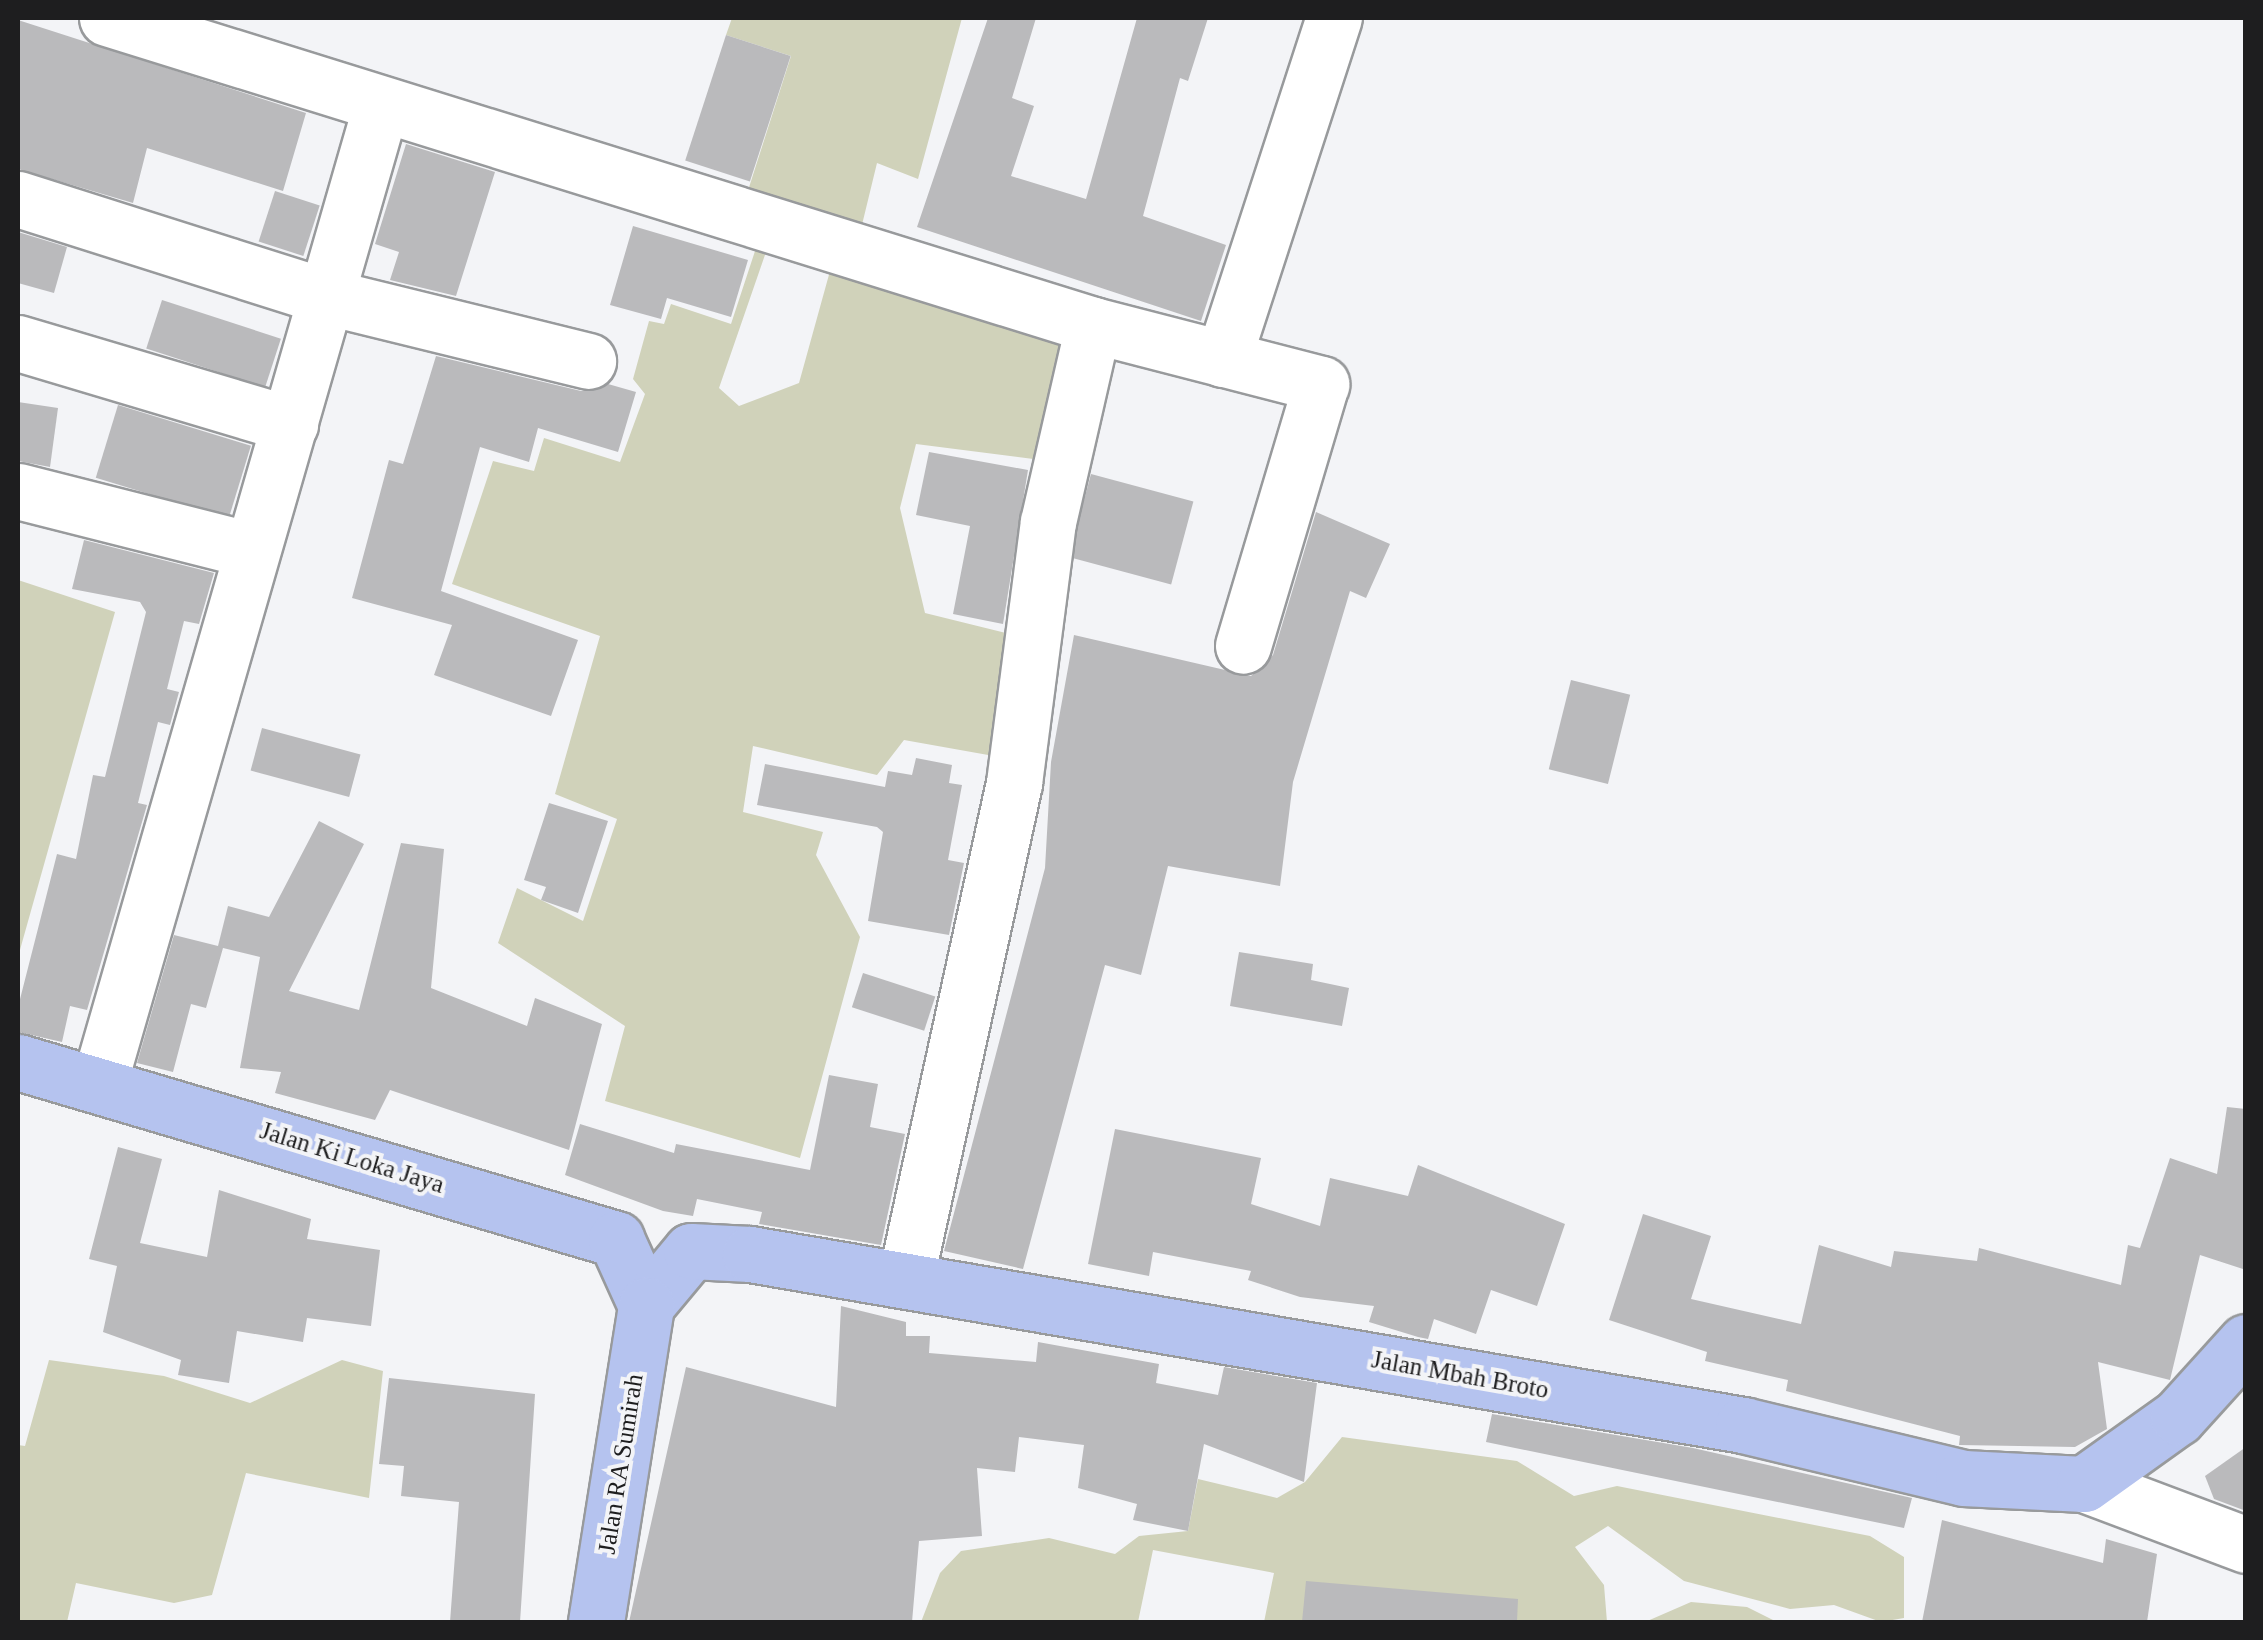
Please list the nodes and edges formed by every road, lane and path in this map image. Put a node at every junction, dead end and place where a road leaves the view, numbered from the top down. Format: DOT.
graph roads {
  1 [pos="107,18"];
  2 [pos="1334,18"];
  3 [pos="380,109"];
  4 [pos="18,199"];
  5 [pos="324,296"];
  6 [pos="1093,326"];
  7 [pos="18,344"];
  8 [pos="1223,358"];
  9 [pos="588,360"];
  10 [pos="290,424"];
  11 [pos="18,491"];
  12 [pos="252,550"];
  13 [pos="1244,646"];
  14 [pos="18,1062"];
  15 [pos="99,1083"];
  16 [pos="616,1239"];
  17 [pos="691,1252"];
  18 [pos="906,1277"];
  19 [pos="646,1305"];
  20 [pos="2246,1342"];
  21 [pos="2084,1484"];
  22 [pos="2246,1545"];
  23 [pos="596,1622"];
  1 -- 3 [label="street"];
  2 -- 8 [label="street"];
  3 -- 5 [label="street"];
  3 -- 6 [label="street"];
  4 -- 5 [label="street"];
  5 -- 9 [label="street"];
  5 -- 10 [label="street"];
  6 -- 8 [label="street"];
  6 -- 18 [label="street"];
  7 -- 10 [label="street"];
  8 -- 13 [label="street"];
  10 -- 12 [label="street"];
  11 -- 12 [label="street"];
  12 -- 15 [label="street"];
  14 -- 15 [label="main road, Jalan Ki Loka Jaya"];
  15 -- 16 [label="main road, Jalan Ki Loka Jaya"];
  16 -- 17 [label="main road, Jalan Ki Loka Jaya"];
  16 -- 19 [label="main road"];
  17 -- 18 [label="main road, Jalan Mbah Broto"];
  17 -- 19 [label="main road"];
  18 -- 21 [label="main road, Jalan Mbah Broto"];
  19 -- 23 [label="main road, Jalan RA Sumirah"];
  20 -- 21 [label="main road"];
  21 -- 22 [label="street"];
}
